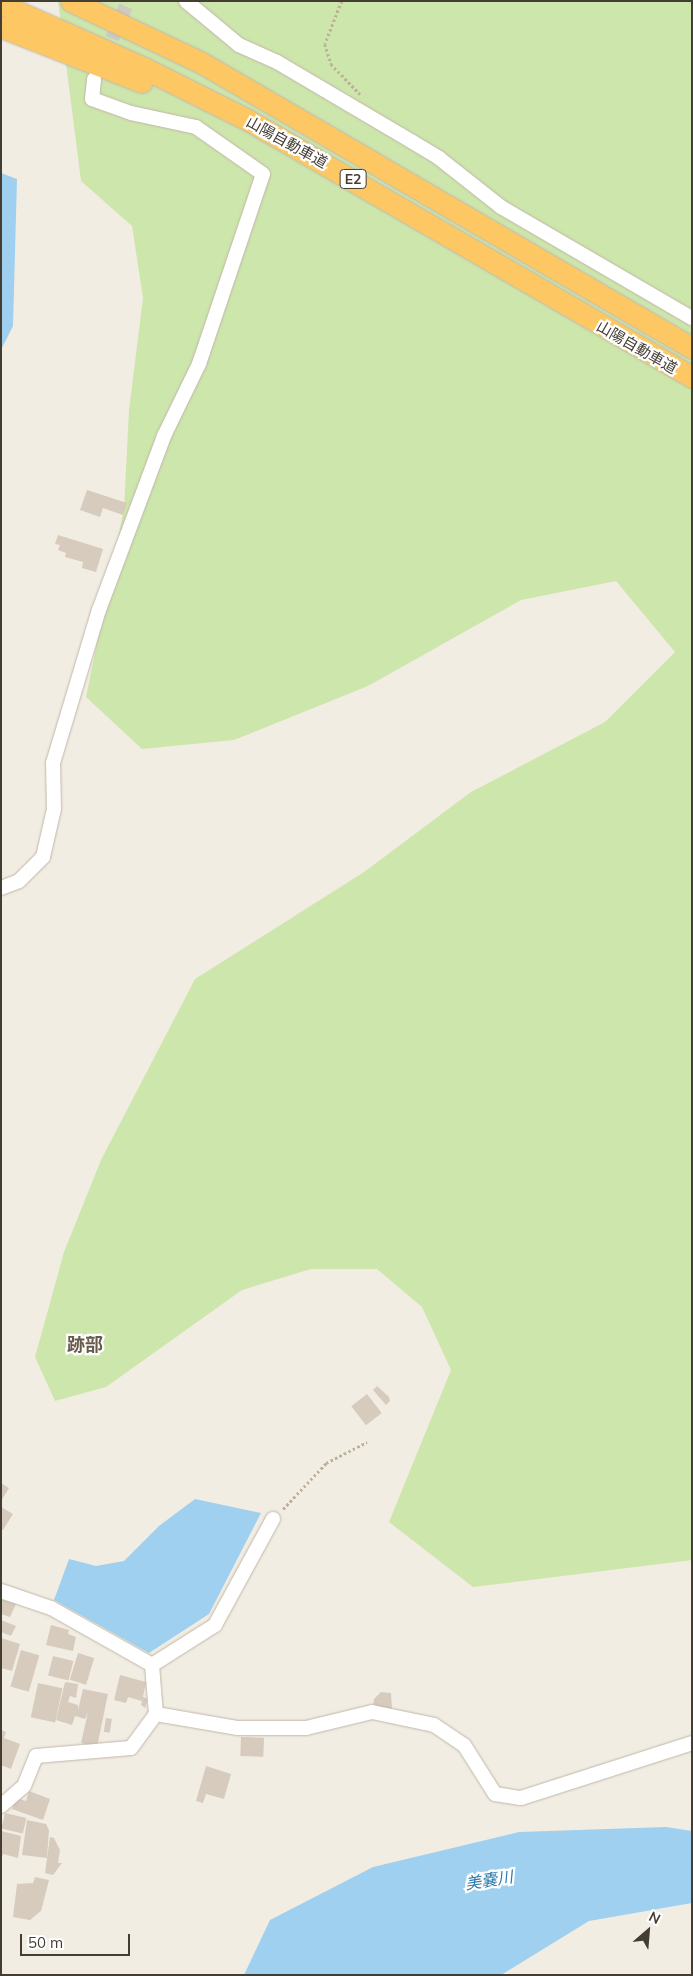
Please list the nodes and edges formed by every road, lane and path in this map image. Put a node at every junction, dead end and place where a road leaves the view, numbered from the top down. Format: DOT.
graph roads {
  1 [pos="71,1"];
  2 [pos="186,1"];
  3 [pos="342,1"];
  4 [pos="1,4"];
  5 [pos="1,27"];
  6 [pos="94,78"];
  7 [pos="362,96"];
  8 [pos="345,174"];
  9 [pos="692,318"];
  10 [pos="692,348"];
  11 [pos="692,377"];
  12 [pos="1,888"];
  13 [pos="367,1442"];
  14 [pos="273,1519"];
  15 [pos="1,1590"];
  16 [pos="152,1665"];
  17 [pos="156,1714"];
  18 [pos="692,1744"];
  19 [pos="1,1806"];
  1 -- 10 [label="highway, 山陽自動車道 / E2"];
  2 -- 9 [label="street"];
  3 -- 7 [label="path"];
  4 -- 8 [label="highway, 山陽自動車道 / E2"];
  5 -- 8 [label="highway"];
  6 -- 12 [label="street"];
  8 -- 11 [label="highway, 山陽自動車道 / E2"];
  13 -- 14 [label="path"];
  14 -- 16 [label="street"];
  15 -- 16 [label="street"];
  16 -- 17 [label="street"];
  17 -- 18 [label="street"];
  17 -- 19 [label="street"];
}
